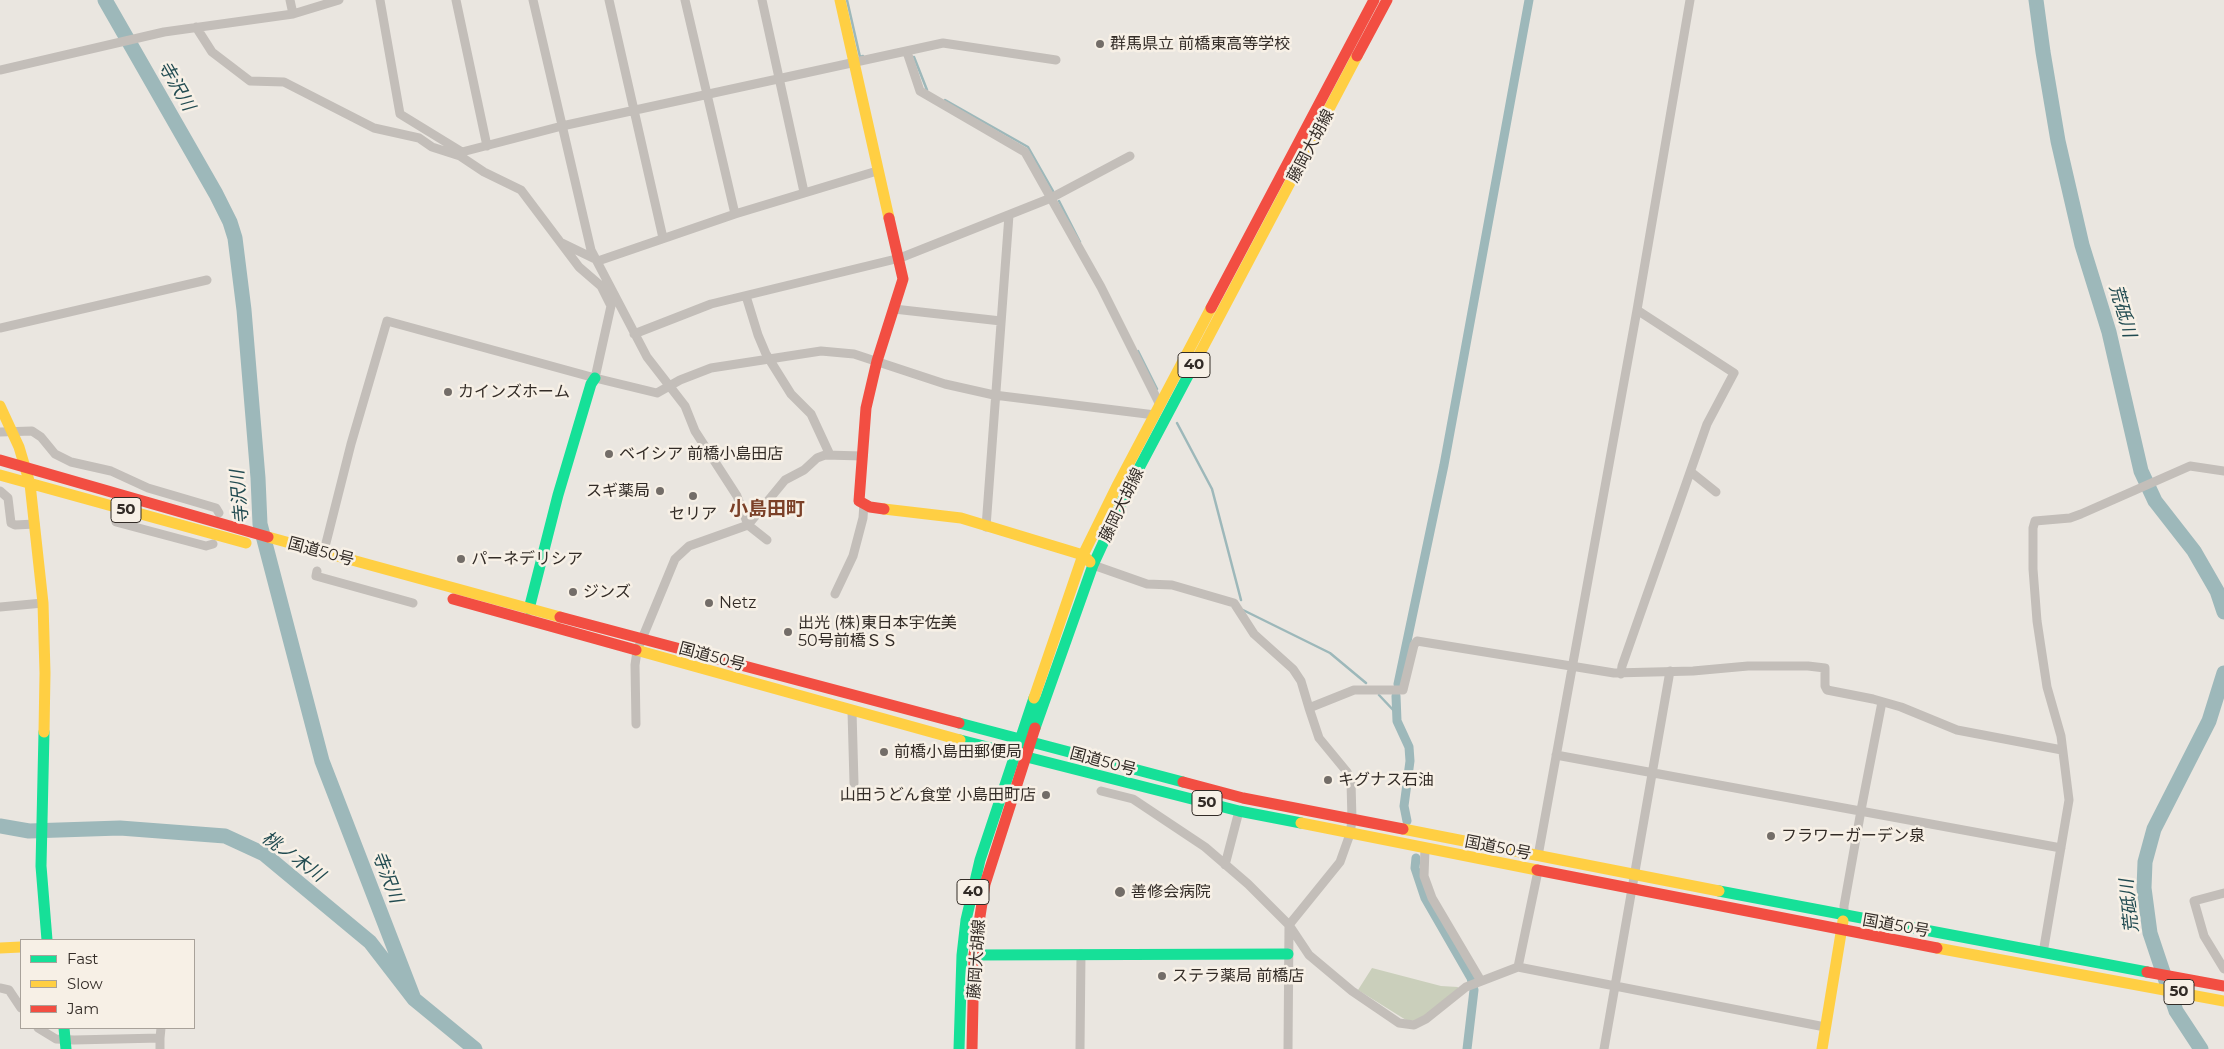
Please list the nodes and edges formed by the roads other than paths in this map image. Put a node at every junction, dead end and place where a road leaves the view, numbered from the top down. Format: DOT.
graph roads {
  1 [pos="290,0"];
  2 [pos="339,0"];
  3 [pos="380,0"];
  4 [pos="456,0"];
  5 [pos="533,0"];
  6 [pos="609,0"];
  7 [pos="685,0"];
  8 [pos="762,0"];
  9 [pos="840,0"];
  10 [pos="1374,0"];
  11 [pos="1387,0"];
  12 [pos="1690,0"];
  13 [pos="293,14"];
  14 [pos="196,27"];
  15 [pos="907,52"];
  16 [pos="1056,60"];
  17 [pos="854,64"];
  18 [pos="0,70"];
  19 [pos="780,79"];
  20 [pos="706,95"];
  21 [pos="634,110"];
  22 [pos="562,126"];
  23 [pos="487,146"];
  24 [pos="461,154"];
  25 [pos="1130,156"];
  26 [pos="877,171"];
  27 [pos="804,192"];
  28 [pos="1051,198"];
  29 [pos="734,214"];
  30 [pos="1009,215"];
  31 [pos="662,238"];
  32 [pos="560,241"];
  33 [pos="900,258"];
  34 [pos="598,261"];
  35 [pos="207,280"];
  36 [pos="746,296"];
  37 [pos="894,310"];
  38 [pos="1637,310"];
  39 [pos="1000,321"];
  40 [pos="0,328"];
  41 [pos="634,334"];
  42 [pos="770,358"];
  43 [pos="877,361"];
  44 [pos="594,378"];
  45 [pos="670,386"];
  46 [pos="994,395"];
  47 [pos="0,406"];
  48 [pos="1157,410"];
  49 [pos="12,430"];
  50 [pos="0,432"];
  51 [pos="830,455"];
  52 [pos="863,456"];
  53 [pos="0,460"];
  54 [pos="25,466"];
  55 [pos="2224,470"];
  56 [pos="1691,472"];
  57 [pos="0,475"];
  58 [pos="30,484"];
  59 [pos="0,491"];
  60 [pos="1716,492"];
  61 [pos="864,503"];
  62 [pos="220,513"];
  63 [pos="116,522"];
  64 [pos="35,524"];
  65 [pos="748,525"];
  66 [pos="986,527"];
  67 [pos="767,540"];
  68 [pos="326,543"];
  69 [pos="213,544"];
  70 [pos="1083,555"];
  71 [pos="1093,565"];
  72 [pos="317,572"];
  73 [pos="835,594"];
  74 [pos="43,602"];
  75 [pos="412,603"];
  76 [pos="0,607"];
  77 [pos="529,609"];
  78 [pos="641,638"];
  79 [pos="636,651"];
  80 [pos="1573,668"];
  81 [pos="1670,671"];
  82 [pos="1621,674"];
  83 [pos="1882,702"];
  84 [pos="1309,708"];
  85 [pos="852,711"];
  86 [pos="636,724"];
  87 [pos="1019,740"];
  88 [pos="1030,743"];
  89 [pos="2062,750"];
  90 [pos="1014,754"];
  91 [pos="1556,755"];
  92 [pos="1026,758"];
  93 [pos="1652,773"];
  94 [pos="854,784"];
  95 [pos="1101,791"];
  96 [pos="1239,811"];
  97 [pos="1861,812"];
  98 [pos="1352,820"];
  99 [pos="1350,834"];
  100 [pos="2061,848"];
  101 [pos="1425,849"];
  102 [pos="1538,856"];
  103 [pos="1225,865"];
  104 [pos="1538,871"];
  105 [pos="1633,875"];
  106 [pos="1631,889"];
  107 [pos="2224,893"];
  108 [pos="1844,916"];
  109 [pos="1289,925"];
  110 [pos="1842,930"];
  111 [pos="47,939"];
  112 [pos="20,947"];
  113 [pos="0,948"];
  114 [pos="2042,953"];
  115 [pos="1081,954"];
  116 [pos="1288,954"];
  117 [pos="974,956"];
  118 [pos="1518,967"];
  119 [pos="2224,968"];
  120 [pos="1481,981"];
  121 [pos="2224,986"];
  122 [pos="1614,987"];
  123 [pos="0,988"];
  124 [pos="2222,1000"];
  125 [pos="20,1006"];
  126 [pos="1825,1027"];
  127 [pos="40,1029"];
  128 [pos="161,1029"];
  129 [pos="160,1038"];
  130 [pos="65,1039"];
  131 [pos="160,1049"];
  132 [pos="959,1049"];
  133 [pos="972,1049"];
  134 [pos="1080,1049"];
  135 [pos="1288,1049"];
  136 [pos="1604,1049"];
  137 [pos="1822,1049"];
  1 -- 13 [label="street"];
  2 -- 13 [label="street"];
  3 -- 24 [label="street"];
  4 -- 23 [label="street"];
  5 -- 22 [label="street"];
  6 -- 21 [label="street"];
  7 -- 20 [label="street"];
  8 -- 19 [label="street"];
  9 -- 17 [label="main road"];
  10 -- 48 [label="main road, 藤岡大胡線 / 40"];
  11 -- 71 [label="main road, 藤岡大胡線 / 40"];
  12 -- 38 [label="street"];
  13 -- 14 [label="street"];
  14 -- 18 [label="street"];
  14 -- 24 [label="street"];
  15 -- 16 [label="street"];
  15 -- 17 [label="street"];
  15 -- 28 [label="street"];
  17 -- 19 [label="street"];
  17 -- 26 [label="main road"];
  19 -- 20 [label="street"];
  19 -- 27 [label="street"];
  20 -- 21 [label="street"];
  20 -- 29 [label="street"];
  21 -- 22 [label="street"];
  21 -- 31 [label="street"];
  22 -- 23 [label="street"];
  22 -- 34 [label="street"];
  23 -- 24 [label="street"];
  24 -- 32 [label="street"];
  25 -- 28 [label="street"];
  26 -- 27 [label="street"];
  26 -- 33 [label="main road"];
  27 -- 29 [label="street"];
  28 -- 30 [label="street"];
  28 -- 48 [label="street"];
  29 -- 31 [label="street"];
  30 -- 33 [label="street"];
  30 -- 39 [label="street"];
  31 -- 34 [label="street"];
  32 -- 34 [label="street"];
  32 -- 44 [label="street"];
  33 -- 36 [label="street"];
  33 -- 37 [label="main road"];
  34 -- 41 [label="street"];
  35 -- 40 [label="street"];
  36 -- 41 [label="street"];
  36 -- 42 [label="street"];
  37 -- 39 [label="street"];
  37 -- 43 [label="main road"];
  38 -- 56 [label="street"];
  38 -- 80 [label="street"];
  39 -- 46 [label="street"];
  41 -- 45 [label="street"];
  42 -- 43 [label="street"];
  42 -- 45 [label="street"];
  42 -- 51 [label="street"];
  43 -- 46 [label="street"];
  43 -- 52 [label="main road"];
  44 -- 45 [label="street"];
  44 -- 68 [label="street"];
  44 -- 77 [label="main road"];
  45 -- 65 [label="street"];
  46 -- 48 [label="street"];
  46 -- 66 [label="street"];
  47 -- 49 [label="main road"];
  48 -- 70 [label="main road, 藤岡大胡線 / 40"];
  49 -- 50 [label="street"];
  49 -- 54 [label="main road"];
  49 -- 62 [label="street"];
  51 -- 52 [label="street"];
  51 -- 65 [label="street"];
  52 -- 61 [label="main road"];
  53 -- 54 [label="main road, 国道50号 / 50"];
  54 -- 58 [label="main road"];
  54 -- 77 [label="main road, 国道50号 / 50"];
  55 -- 89 [label="street"];
  56 -- 60 [label="street"];
  56 -- 82 [label="street"];
  57 -- 58 [label="main road, 国道50号 / 50"];
  58 -- 64 [label="main road"];
  58 -- 79 [label="main road, 国道50号 / 50"];
  59 -- 64 [label="street"];
  61 -- 66 [label="main road"];
  61 -- 73 [label="street"];
  63 -- 69 [label="street"];
  64 -- 74 [label="main road"];
  65 -- 67 [label="street"];
  65 -- 78 [label="street"];
  66 -- 70 [label="main road"];
  70 -- 71 [label="main road"];
  70 -- 87 [label="main road, 藤岡大胡線 / 40"];
  71 -- 84 [label="street"];
  71 -- 88 [label="main road, 藤岡大胡線 / 40"];
  72 -- 75 [label="street"];
  74 -- 76 [label="street"];
  74 -- 111 [label="main road"];
  77 -- 78 [label="main road, 国道50号 / 50"];
  78 -- 79 [label="street"];
  78 -- 87 [label="main road, 国道50号 / 50"];
  79 -- 85 [label="main road, 国道50号 / 50"];
  79 -- 86 [label="street"];
  80 -- 82 [label="street"];
  80 -- 84 [label="street"];
  80 -- 91 [label="street"];
  81 -- 82 [label="street"];
  81 -- 83 [label="street"];
  81 -- 93 [label="street"];
  83 -- 89 [label="street"];
  83 -- 97 [label="street"];
  84 -- 98 [label="street"];
  85 -- 90 [label="main road, 国道50号 / 50"];
  85 -- 94 [label="street"];
  87 -- 88 [label="main road, 国道50号 / 50"];
  87 -- 90 [label="main road, 藤岡大胡線 / 40"];
  88 -- 92 [label="main road, 藤岡大胡線 / 40"];
  88 -- 98 [label="main road, 国道50号 / 50"];
  89 -- 100 [label="street"];
  90 -- 92 [label="main road, 国道50号 / 50"];
  90 -- 132 [label="main road, 藤岡大胡線 / 40"];
  91 -- 93 [label="street"];
  91 -- 102 [label="street"];
  92 -- 96 [label="main road, 国道50号 / 50"];
  92 -- 117 [label="main road, 藤岡大胡線 / 40"];
  93 -- 97 [label="street"];
  93 -- 105 [label="street"];
  95 -- 103 [label="street"];
  96 -- 99 [label="main road, 国道50号 / 50"];
  96 -- 103 [label="street"];
  97 -- 100 [label="street"];
  97 -- 108 [label="street"];
  98 -- 99 [label="street"];
  98 -- 102 [label="main road, 国道50号 / 50"];
  99 -- 101 [label="main road, 国道50号 / 50"];
  99 -- 109 [label="street"];
  100 -- 114 [label="street"];
  101 -- 104 [label="main road, 国道50号 / 50"];
  101 -- 120 [label="street"];
  102 -- 105 [label="main road, 国道50号 / 50"];
  103 -- 109 [label="street"];
  104 -- 106 [label="main road, 国道50号 / 50"];
  104 -- 118 [label="street"];
  105 -- 106 [label="street"];
  105 -- 108 [label="main road, 国道50号 / 50"];
  106 -- 110 [label="main road, 国道50号 / 50"];
  106 -- 122 [label="street"];
  107 -- 119 [label="street"];
  108 -- 110 [label="main road"];
  108 -- 114 [label="main road, 国道50号 / 50"];
  109 -- 116 [label="street"];
  109 -- 120 [label="street"];
  110 -- 124 [label="main road, 国道50号 / 50"];
  110 -- 126 [label="main road"];
  112 -- 113 [label="main road"];
  114 -- 121 [label="main road, 国道50号 / 50"];
  115 -- 116 [label="main road"];
  115 -- 117 [label="main road"];
  115 -- 134 [label="street"];
  116 -- 135 [label="street"];
  117 -- 133 [label="main road, 藤岡大胡線 / 40"];
  118 -- 120 [label="street"];
  118 -- 122 [label="street"];
  122 -- 126 [label="street"];
  122 -- 136 [label="street"];
  123 -- 125 [label="street"];
  126 -- 137 [label="main road"];
  127 -- 130 [label="street"];
  128 -- 129 [label="street"];
  129 -- 130 [label="street"];
  129 -- 131 [label="street"];
}
